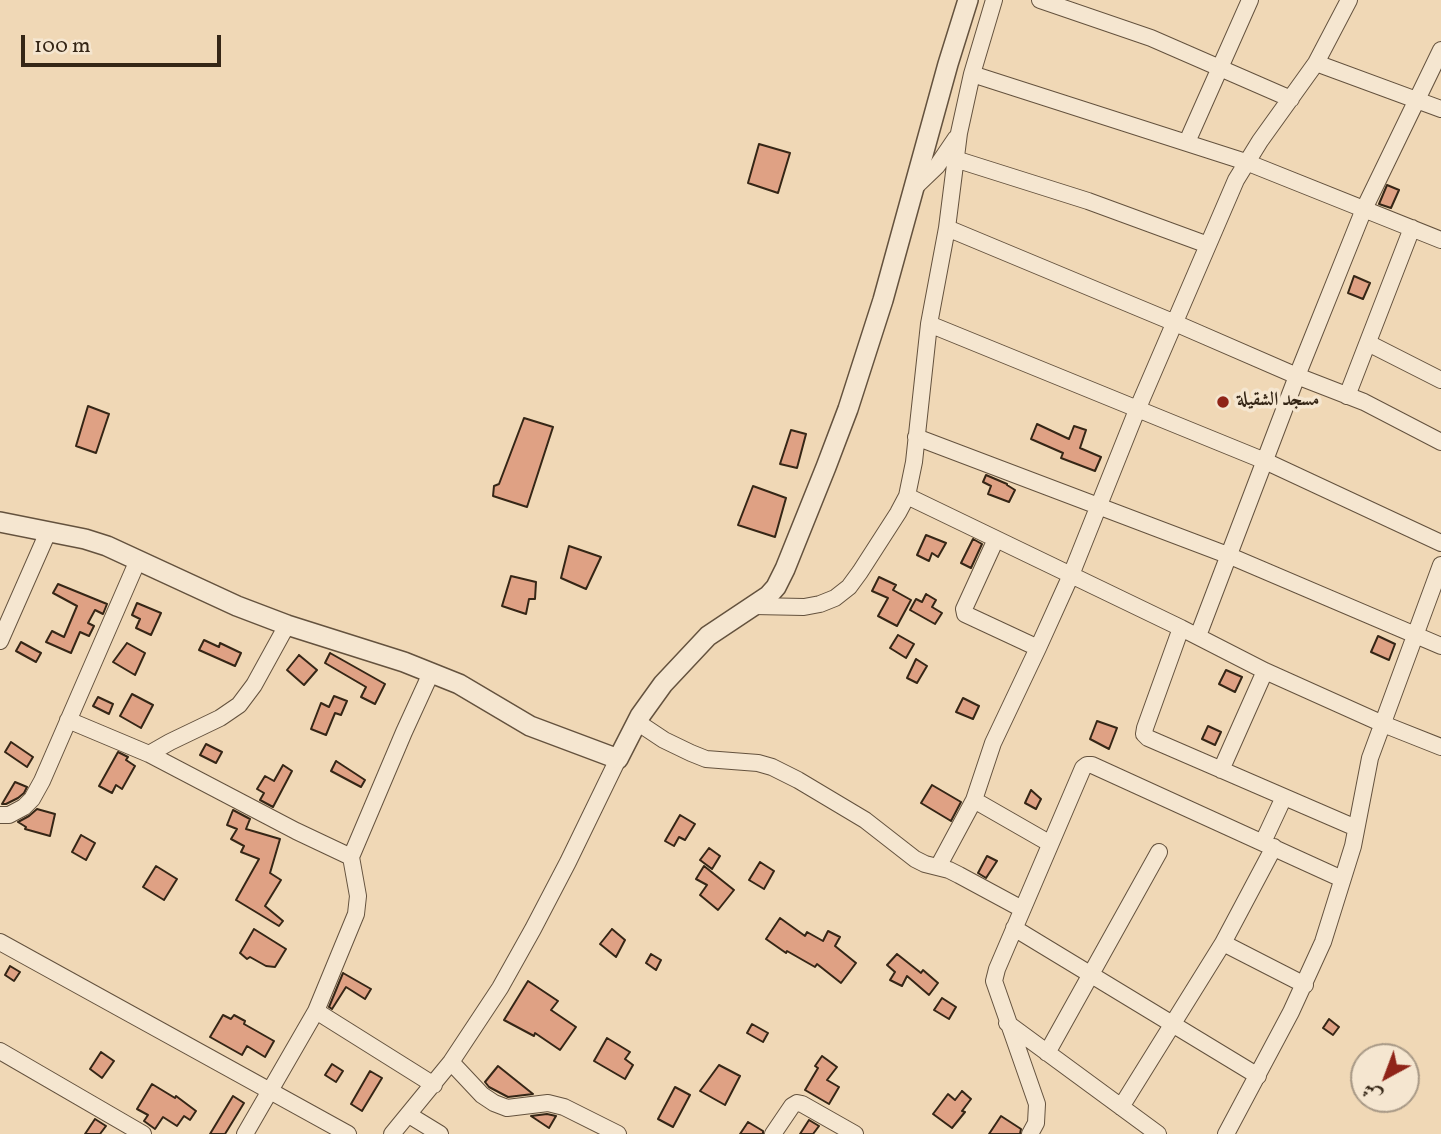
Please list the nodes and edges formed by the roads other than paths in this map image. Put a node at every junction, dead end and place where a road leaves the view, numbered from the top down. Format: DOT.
graph roads {
  1 [pos="968,0"];
  2 [pos="994,0"];
  3 [pos="1040,0"];
  4 [pos="1250,0"];
  5 [pos="1349,0"];
  6 [pos="1441,50"];
  7 [pos="1316,63"];
  8 [pos="1220,68"];
  9 [pos="972,74"];
  10 [pos="1291,99"];
  11 [pos="1416,100"];
  12 [pos="1441,109"];
  13 [pos="959,133"];
  14 [pos="1187,142"];
  15 [pos="955,159"];
  16 [pos="1246,162"];
  17 [pos="914,188"];
  18 [pos="1364,209"];
  19 [pos="947,228"];
  20 [pos="1412,228"];
  21 [pos="1441,240"];
  22 [pos="1208,245"];
  23 [pos="1175,323"];
  24 [pos="929,324"];
  25 [pos="1368,343"];
  26 [pos="1297,376"];
  27 [pos="1441,380"];
  28 [pos="1347,396"];
  29 [pos="1137,410"];
  30 [pos="916,437"];
  31 [pos="1441,442"];
  32 [pos="1265,461"];
  33 [pos="907,496"];
  34 [pos="1099,506"];
  35 [pos="0,522"];
  36 [pos="48,532"];
  37 [pos="996,540"];
  38 [pos="1441,543"];
  39 [pos="1230,556"];
  40 [pos="138,560"];
  41 [pos="1441,565"];
  42 [pos="1071,575"];
  43 [pos="754,606"];
  44 [pos="287,625"];
  45 [pos="1181,628"];
  46 [pos="1198,636"];
  47 [pos="1416,636"];
  48 [pos="0,641"];
  49 [pos="1441,646"];
  50 [pos="1038,648"];
  51 [pos="1265,671"];
  52 [pos="431,673"];
  53 [pos="68,720"];
  54 [pos="637,722"];
  55 [pos="1383,724"];
  56 [pos="1441,747"];
  57 [pos="149,754"];
  58 [pos="618,758"];
  59 [pos="1221,770"];
  60 [pos="1284,797"];
  61 [pos="974,800"];
  62 [pos="0,815"];
  63 [pos="1356,828"];
  64 [pos="1049,843"];
  65 [pos="1269,845"];
  66 [pos="1159,852"];
  67 [pos="351,857"];
  68 [pos="937,867"];
  69 [pos="1342,879"];
  70 [pos="1022,909"];
  71 [pos="1014,928"];
  72 [pos="0,942"];
  73 [pos="1223,943"];
  74 [pos="1091,975"];
  75 [pos="1305,985"];
  76 [pos="316,1011"];
  77 [pos="1007,1023"];
  78 [pos="1172,1025"];
  79 [pos="0,1051"];
  80 [pos="1048,1052"];
  81 [pos="451,1062"];
  82 [pos="1258,1076"];
  83 [pos="434,1085"];
  84 [pos="270,1092"];
  85 [pos="1121,1107"];
  86 [pos="409,1115"];
  87 [pos="143,1134"];
  88 [pos="246,1134"];
  89 [pos="348,1134"];
  90 [pos="392,1134"];
  91 [pos="440,1134"];
  92 [pos="618,1134"];
  93 [pos="773,1134"];
  94 [pos="855,1134"];
  95 [pos="1030,1134"];
  96 [pos="1158,1134"];
  97 [pos="1226,1134"];
  1 -- 17 [label="street"];
  2 -- 9 [label="street"];
  3 -- 8 [label="street"];
  4 -- 8 [label="street"];
  5 -- 7 [label="street"];
  6 -- 11 [label="street"];
  7 -- 10 [label="street"];
  7 -- 11 [label="street"];
  8 -- 10 [label="street"];
  8 -- 14 [label="street"];
  9 -- 13 [label="street"];
  9 -- 14 [label="street"];
  10 -- 16 [label="street"];
  11 -- 12 [label="street"];
  11 -- 18 [label="street"];
  13 -- 15 [label="street"];
  13 -- 17 [label="street"];
  14 -- 16 [label="street"];
  15 -- 19 [label="street"];
  15 -- 22 [label="street"];
  16 -- 18 [label="street"];
  16 -- 22 [label="street"];
  17 -- 43 [label="street"];
  18 -- 20 [label="street"];
  18 -- 26 [label="street"];
  19 -- 23 [label="street"];
  19 -- 24 [label="street"];
  20 -- 21 [label="street"];
  20 -- 25 [label="street"];
  22 -- 23 [label="street"];
  23 -- 26 [label="street"];
  23 -- 29 [label="street"];
  24 -- 29 [label="street"];
  24 -- 30 [label="street"];
  25 -- 27 [label="street"];
  25 -- 28 [label="street"];
  26 -- 28 [label="street"];
  26 -- 32 [label="street"];
  28 -- 31 [label="street"];
  29 -- 32 [label="street"];
  29 -- 34 [label="street"];
  30 -- 33 [label="street"];
  30 -- 34 [label="street"];
  32 -- 38 [label="street"];
  32 -- 39 [label="street"];
  33 -- 37 [label="street"];
  33 -- 43 [label="street"];
  34 -- 39 [label="street"];
  34 -- 42 [label="street"];
  35 -- 36 [label="street"];
  36 -- 40 [label="street"];
  36 -- 48 [label="street"];
  37 -- 42 [label="street"];
  37 -- 50 [label="street"];
  39 -- 46 [label="street"];
  39 -- 47 [label="street"];
  40 -- 44 [label="street"];
  40 -- 53 [label="street"];
  41 -- 47 [label="street"];
  42 -- 45 [label="street"];
  42 -- 50 [label="street"];
  43 -- 54 [label="street"];
  44 -- 52 [label="street"];
  44 -- 57 [label="street"];
  45 -- 46 [label="street"];
  45 -- 59 [label="street"];
  46 -- 51 [label="street"];
  47 -- 49 [label="street"];
  47 -- 55 [label="street"];
  50 -- 61 [label="street"];
  51 -- 55 [label="street"];
  51 -- 59 [label="street"];
  52 -- 58 [label="street"];
  52 -- 67 [label="street"];
  53 -- 57 [label="street"];
  53 -- 62 [label="street"];
  54 -- 58 [label="street"];
  54 -- 68 [label="street"];
  55 -- 56 [label="street"];
  55 -- 63 [label="street"];
  57 -- 67 [label="street"];
  58 -- 81 [label="street"];
  59 -- 60 [label="street"];
  60 -- 63 [label="street"];
  60 -- 65 [label="street"];
  61 -- 64 [label="street"];
  61 -- 68 [label="street"];
  63 -- 69 [label="street"];
  64 -- 65 [label="street"];
  64 -- 70 [label="street"];
  65 -- 69 [label="street"];
  65 -- 73 [label="street"];
  66 -- 74 [label="street"];
  67 -- 76 [label="street"];
  68 -- 70 [label="street"];
  69 -- 75 [label="street"];
  70 -- 71 [label="street"];
  71 -- 74 [label="street"];
  71 -- 77 [label="street"];
  72 -- 84 [label="street"];
  73 -- 75 [label="street"];
  73 -- 78 [label="street"];
  74 -- 78 [label="street"];
  74 -- 80 [label="street"];
  75 -- 82 [label="street"];
  76 -- 83 [label="street"];
  76 -- 84 [label="street"];
  77 -- 80 [label="street"];
  77 -- 95 [label="street"];
  78 -- 82 [label="street"];
  78 -- 85 [label="street"];
  79 -- 87 [label="street"];
  80 -- 85 [label="street"];
  81 -- 83 [label="street"];
  81 -- 92 [label="street"];
  82 -- 97 [label="street"];
  83 -- 86 [label="street"];
  84 -- 88 [label="street"];
  84 -- 89 [label="street"];
  85 -- 96 [label="street"];
  86 -- 90 [label="street"];
  86 -- 91 [label="street"];
  93 -- 94 [label="street"];
}
